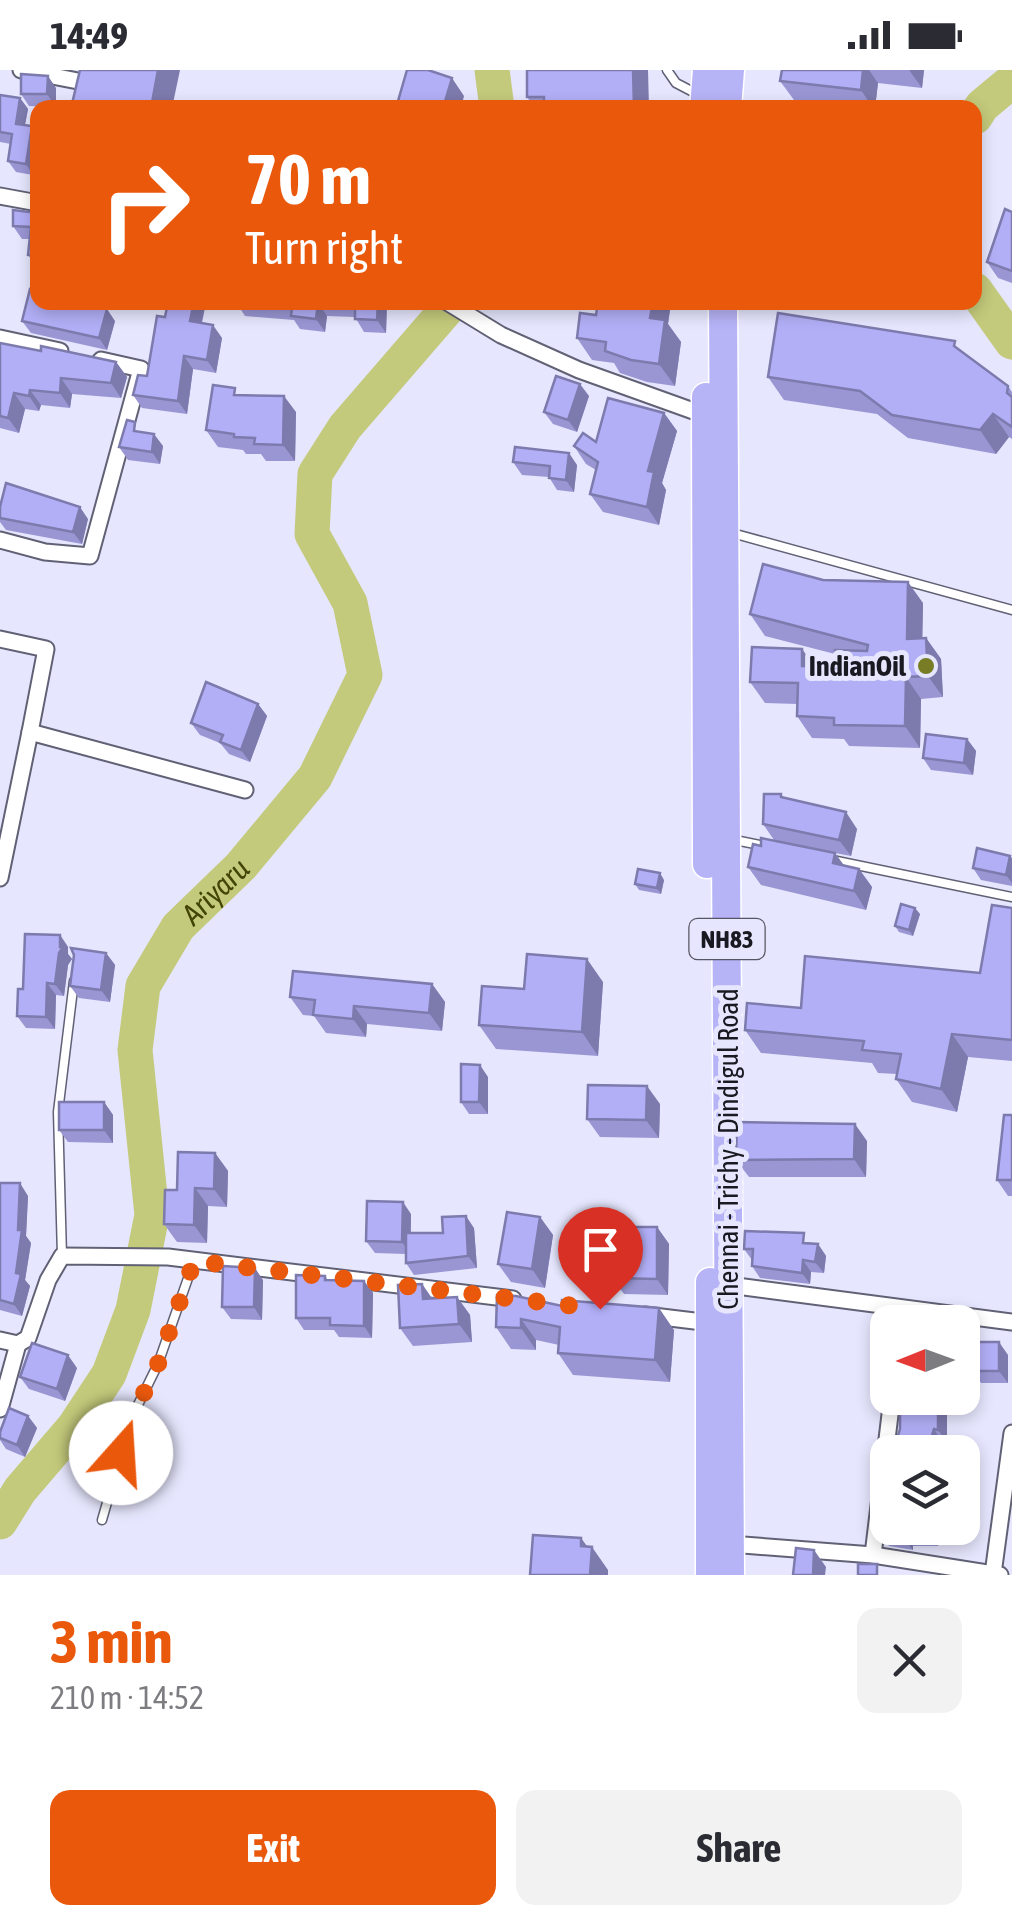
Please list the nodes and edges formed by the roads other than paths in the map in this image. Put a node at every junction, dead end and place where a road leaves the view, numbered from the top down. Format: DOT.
graph roads {
  1 [pos="21,70"];
  2 [pos="666,70"];
  3 [pos="730,70"];
  4 [pos="83,82"];
  5 [pos="710,96"];
  6 [pos="0,196"];
  7 [pos="30,202"];
  8 [pos="460,310"];
  9 [pos="707,310"];
  10 [pos="722,310"];
  11 [pos="0,338"];
  12 [pos="70,354"];
  13 [pos="88,357"];
  14 [pos="715,417"];
  15 [pos="726,531"];
  16 [pos="0,540"];
  17 [pos="1012,610"];
  18 [pos="0,639"];
  19 [pos="30,732"];
  20 [pos="245,790"];
  21 [pos="725,838"];
  22 [pos="779,849"];
  23 [pos="815,856"];
  24 [pos="0,878"];
  25 [pos="1012,896"];
  26 [pos="75,966"];
  27 [pos="62,1256"];
  28 [pos="194,1261"];
  29 [pos="729,1285"];
  30 [pos="538,1302"];
  31 [pos="870,1310"];
  32 [pos="634,1314"];
  33 [pos="980,1320"];
  34 [pos="710,1322"];
  35 [pos="1012,1322"];
  36 [pos="0,1340"];
  37 [pos="18,1344"];
  38 [pos="0,1410"];
  39 [pos="890,1415"];
  40 [pos="1012,1433"];
  41 [pos="1010,1470"];
  42 [pos="102,1520"];
  43 [pos="730,1544"];
  44 [pos="873,1555"];
  45 [pos="992,1574"];
  46 [pos="710,1575"];
  47 [pos="730,1575"];
  48 [pos="1000,1575"];
  1 -- 4 [label="street"];
  2 -- 5 [label="lane"];
  3 -- 5 [label="highway"];
  6 -- 7 [label="street"];
  8 -- 14 [label="street"];
  9 -- 14 [label="highway, Chennai - Trichy - Dindigul Road"];
  10 -- 14 [label="highway, Chennai - Trichy - Dindigul Road / NH83"];
  11 -- 12 [label="street"];
  13 -- 16 [label="street"];
  14 -- 15 [label="highway, Chennai - Trichy - Dindigul Road / NH83"];
  14 -- 34 [label="highway, Chennai - Trichy - Dindigul Road"];
  15 -- 17 [label="lane"];
  15 -- 21 [label="highway, Chennai - Trichy - Dindigul Road / NH83"];
  18 -- 19 [label="street"];
  19 -- 20 [label="street"];
  19 -- 24 [label="street"];
  21 -- 22 [label="lane"];
  21 -- 29 [label="highway, Chennai - Trichy - Dindigul Road / NH83"];
  23 -- 25 [label="lane"];
  26 -- 27 [label="lane"];
  27 -- 28 [label="street"];
  27 -- 37 [label="street"];
  28 -- 30 [label="street"];
  28 -- 42 [label="lane"];
  29 -- 31 [label="street"];
  29 -- 43 [label="highway, Chennai - Trichy - Dindigul Road / NH83"];
  32 -- 34 [label="street"];
  33 -- 35 [label="street"];
  34 -- 46 [label="highway, Chennai - Trichy - Dindigul Road"];
  36 -- 37 [label="street"];
  37 -- 38 [label="street"];
  39 -- 44 [label="street"];
  40 -- 41 [label="street"];
  41 -- 45 [label="street"];
  43 -- 44 [label="street"];
  43 -- 47 [label="highway, Chennai - Trichy - Dindigul Road / NH83"];
  44 -- 45 [label="street"];
  45 -- 48 [label="street"];
}
